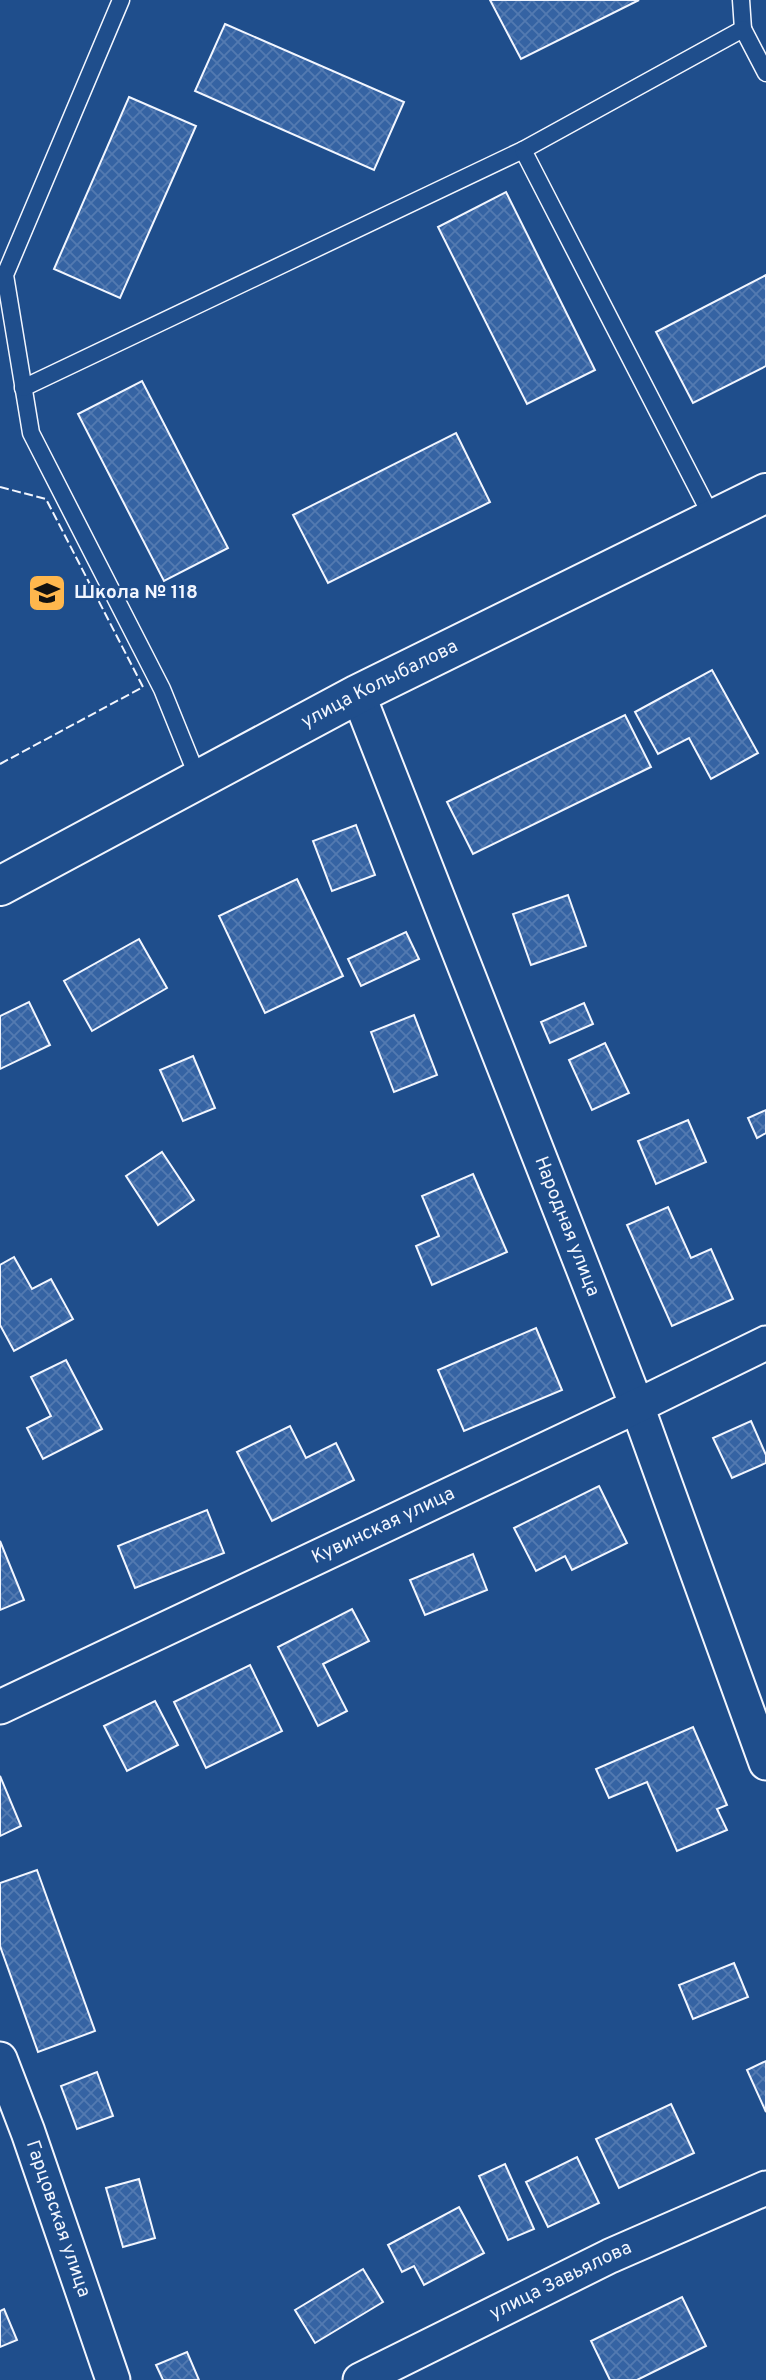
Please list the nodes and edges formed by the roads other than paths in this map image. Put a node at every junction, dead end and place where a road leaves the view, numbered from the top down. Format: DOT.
graph roads {
  1 [pos="121,0"];
  2 [pos="741,0"];
  3 [pos="743,29"];
  4 [pos="766,73"];
  5 [pos="523,150"];
  6 [pos="6,326"];
  7 [pos="23,388"];
  8 [pos="766,492"];
  9 [pos="713,519"];
  10 [pos="358,694"];
  11 [pos="198,778"];
  12 [pos="1,883"];
  13 [pos="766,1343"];
  14 [pos="637,1406"];
  15 [pos="0,1707"];
  16 [pos="766,1763"];
  17 [pos="0,2059"];
  18 [pos="14,2137"];
  19 [pos="766,2188"];
  20 [pos="113,2380"];
  21 [pos="360,2380"];
  1 -- 6 [label="lane"];
  2 -- 3 [label="lane"];
  3 -- 4 [label="lane"];
  3 -- 5 [label="lane"];
  5 -- 7 [label="lane"];
  5 -- 9 [label="lane"];
  6 -- 7 [label="lane"];
  7 -- 11 [label="lane"];
  8 -- 9 [label="street, улица Колыбалова"];
  9 -- 10 [label="street, улица Колыбалова"];
  10 -- 11 [label="street, улица Колыбалова"];
  10 -- 14 [label="street, Народная улица"];
  11 -- 12 [label="street, улица Колыбалова"];
  13 -- 14 [label="street, Кувинская улица"];
  14 -- 15 [label="street, Кувинская улица"];
  14 -- 16 [label="street, Народная улица"];
  17 -- 18 [label="street, Гарцовская улица"];
  18 -- 20 [label="street, Гарцовская улица"];
  19 -- 21 [label="street, улица Завьялова"];
}
